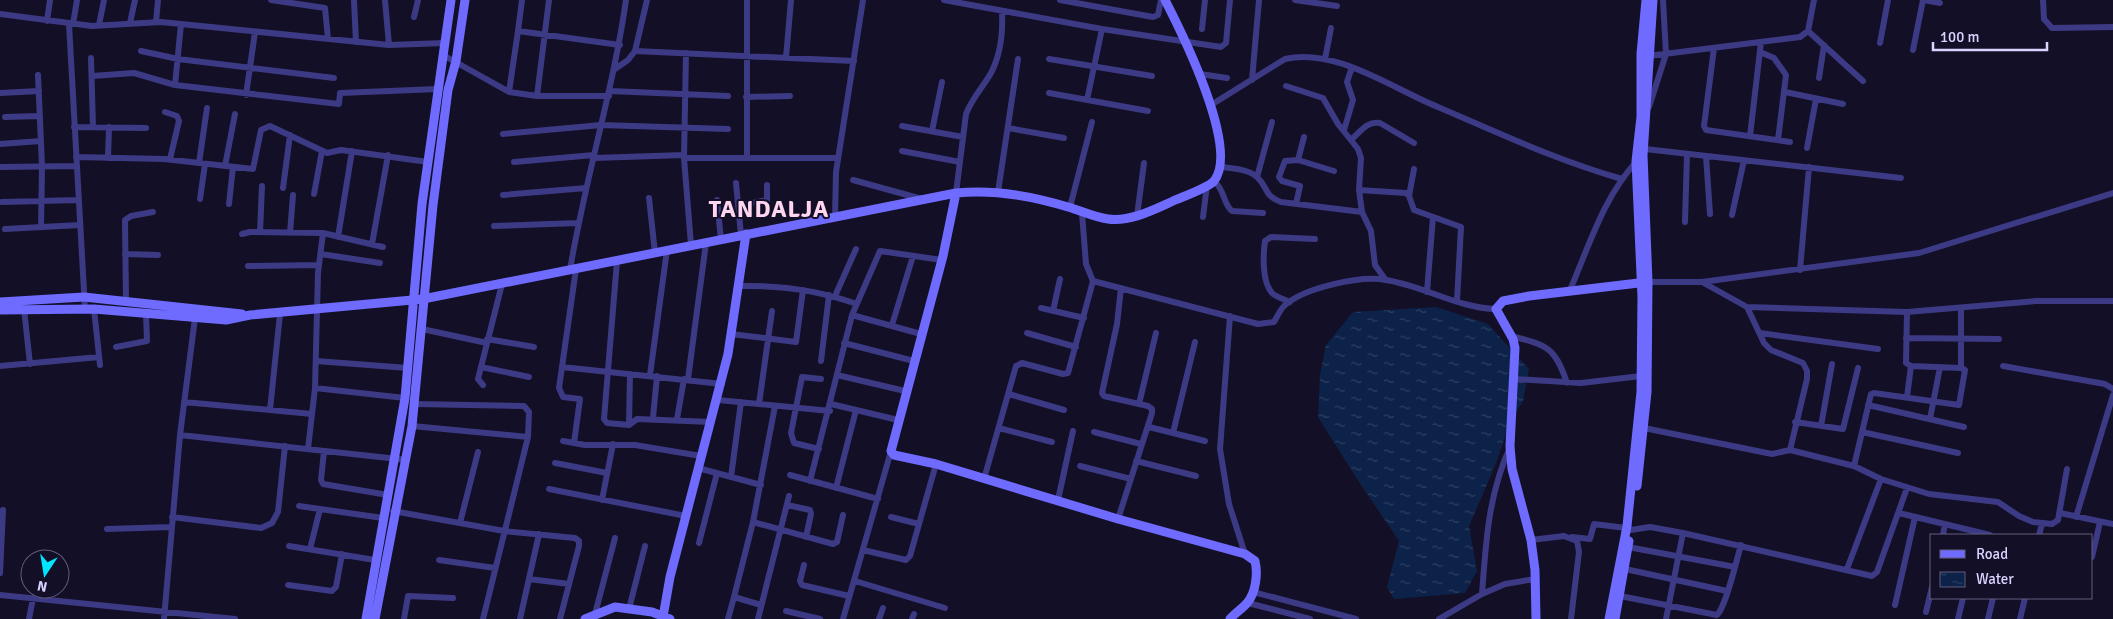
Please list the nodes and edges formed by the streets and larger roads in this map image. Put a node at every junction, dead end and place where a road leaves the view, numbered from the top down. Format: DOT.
graph roads {
  1 [pos="50,0"];
  2 [pos="77,0"];
  3 [pos="104,0"];
  4 [pos="135,0"];
  5 [pos="158,0"];
  6 [pos="272,0"];
  7 [pos="354,0"];
  8 [pos="385,0"];
  9 [pos="418,0"];
  10 [pos="451,0"];
  11 [pos="465,0"];
  12 [pos="522,0"];
  13 [pos="549,0"];
  14 [pos="626,0"];
  15 [pos="647,0"];
  16 [pos="747,0"];
  17 [pos="791,0"];
  18 [pos="863,0"];
  19 [pos="944,0"];
  20 [pos="1060,0"];
  21 [pos="1161,0"];
  22 [pos="1165,0"];
  23 [pos="1204,0"];
  24 [pos="1230,0"];
  25 [pos="1259,0"];
  26 [pos="1295,0"];
  27 [pos="1646,0"];
  28 [pos="1653,0"];
  29 [pos="1662,0"];
  30 [pos="1814,0"];
  31 [pos="1888,0"];
  32 [pos="1923,0"];
  33 [pos="2043,0"];
  34 [pos="1308,1"];
  35 [pos="967,2"];
  36 [pos="1940,3"];
  37 [pos="1337,6"];
  38 [pos="1002,11"];
  39 [pos="0,14"];
  40 [pos="414,17"];
  41 [pos="47,21"];
  42 [pos="156,22"];
  43 [pos="130,23"];
  44 [pos="71,24"];
  45 [pos="181,24"];
  46 [pos="99,25"];
  47 [pos="2113,27"];
  48 [pos="1331,28"];
  49 [pos="1102,29"];
  50 [pos="1202,29"];
  51 [pos="518,31"];
  52 [pos="1808,31"];
  53 [pos="255,32"];
  54 [pos="544,35"];
  55 [pos="328,39"];
  56 [pos="356,42"];
  57 [pos="1187,42"];
  58 [pos="1761,42"];
  59 [pos="1880,42"];
  60 [pos="445,43"];
  61 [pos="620,45"];
  62 [pos="1824,45"];
  63 [pos="388,46"];
  64 [pos="1714,48"];
  65 [pos="141,50"];
  66 [pos="1913,50"];
  67 [pos="635,51"];
  68 [pos="1760,52"];
  69 [pos="686,53"];
  70 [pos="1666,54"];
  71 [pos="443,56"];
  72 [pos="746,56"];
  73 [pos="1648,56"];
  74 [pos="91,58"];
  75 [pos="786,58"];
  76 [pos="178,59"];
  77 [pos="1018,59"];
  78 [pos="1049,59"];
  79 [pos="1324,59"];
  80 [pos="456,61"];
  81 [pos="854,61"];
  82 [pos="250,66"];
  83 [pos="1094,66"];
  84 [pos="1352,68"];
  85 [pos="615,69"];
  86 [pos="1200,74"];
  87 [pos="38,75"];
  88 [pos="92,76"];
  89 [pos="1152,76"];
  90 [pos="334,78"];
  91 [pos="1227,78"];
  92 [pos="1819,78"];
  93 [pos="1252,80"];
  94 [pos="1863,81"];
  95 [pos="942,82"];
  96 [pos="175,85"];
  97 [pos="1286,86"];
  98 [pos="438,89"];
  99 [pos="39,91"];
  100 [pos="509,92"];
  101 [pos="1785,92"];
  102 [pos="0,93"];
  103 [pos="610,93"];
  104 [pos="1049,93"];
  105 [pos="685,94"];
  106 [pos="246,95"];
  107 [pos="536,96"];
  108 [pos="728,96"];
  109 [pos="790,96"];
  110 [pos="746,97"];
  111 [pos="1816,99"];
  112 [pos="1087,100"];
  113 [pos="1844,104"];
  114 [pos="1211,105"];
  115 [pos="208,108"];
  116 [pos="1647,110"];
  117 [pos="1148,111"];
  118 [pos="165,112"];
  119 [pos="235,114"];
  120 [pos="40,116"];
  121 [pos="5,117"];
  122 [pos="1092,122"];
  123 [pos="1272,122"];
  124 [pos="601,126"];
  125 [pos="902,126"];
  126 [pos="74,127"];
  127 [pos="93,127"];
  128 [pos="684,127"];
  129 [pos="109,128"];
  130 [pos="146,128"];
  131 [pos="1008,128"];
  132 [pos="728,129"];
  133 [pos="1344,130"];
  134 [pos="932,131"];
  135 [pos="502,134"];
  136 [pos="290,135"];
  137 [pos="1304,136"];
  138 [pos="1750,136"];
  139 [pos="963,137"];
  140 [pos="1064,138"];
  141 [pos="1352,140"];
  142 [pos="1778,140"];
  143 [pos="41,141"];
  144 [pos="1790,142"];
  145 [pos="1414,143"];
  146 [pos="0,144"];
  147 [pos="1807,148"];
  148 [pos="322,151"];
  149 [pos="352,151"];
  150 [pos="902,151"];
  151 [pos="1687,154"];
  152 [pos="388,155"];
  153 [pos="1641,155"];
  154 [pos="1706,156"];
  155 [pos="76,157"];
  156 [pos="594,157"];
  157 [pos="684,157"];
  158 [pos="108,158"];
  159 [pos="747,158"];
  160 [pos="838,158"];
  161 [pos="170,160"];
  162 [pos="1298,160"];
  163 [pos="1744,160"];
  164 [pos="428,162"];
  165 [pos="514,162"];
  166 [pos="960,162"];
  167 [pos="202,163"];
  168 [pos="1144,163"];
  169 [pos="42,166"];
  170 [pos="77,166"];
  171 [pos="224,166"];
  172 [pos="1220,166"];
  173 [pos="0,167"];
  174 [pos="233,167"];
  175 [pos="1809,168"];
  176 [pos="1414,169"];
  177 [pos="1334,171"];
  178 [pos="1257,177"];
  179 [pos="1901,178"];
  180 [pos="1622,179"];
  181 [pos="853,180"];
  182 [pos="736,183"];
  183 [pos="1211,183"];
  184 [pos="767,185"];
  185 [pos="262,186"];
  186 [pos="283,188"];
  187 [pos="586,188"];
  188 [pos="1359,190"];
  189 [pos="998,192"];
  190 [pos="956,193"];
  191 [pos="2113,193"];
  192 [pos="314,194"];
  193 [pos="293,195"];
  194 [pos="503,195"];
  195 [pos="1409,196"];
  196 [pos="649,198"];
  197 [pos="200,199"];
  198 [pos="79,200"];
  199 [pos="717,200"];
  200 [pos="926,200"];
  201 [pos="41,201"];
  202 [pos="2,202"];
  203 [pos="229,204"];
  204 [pos="1296,204"];
  205 [pos="738,206"];
  206 [pos="1070,207"];
  207 [pos="153,212"];
  208 [pos="1082,212"];
  209 [pos="1362,212"];
  210 [pos="1263,213"];
  211 [pos="1710,214"];
  212 [pos="1732,215"];
  213 [pos="1137,216"];
  214 [pos="1203,217"];
  215 [pos="1433,217"];
  216 [pos="835,218"];
  217 [pos="1685,222"];
  218 [pos="578,223"];
  219 [pos="80,225"];
  220 [pos="494,226"];
  221 [pos="40,227"];
  222 [pos="4,229"];
  223 [pos="260,232"];
  224 [pos="290,233"];
  225 [pos="323,233"];
  226 [pos="242,234"];
  227 [pos="744,235"];
  228 [pos="338,236"];
  229 [pos="1316,239"];
  230 [pos="721,240"];
  231 [pos="706,242"];
  232 [pos="372,244"];
  233 [pos="692,246"];
  234 [pos="383,247"];
  235 [pos="856,248"];
  236 [pos="667,250"];
  237 [pos="655,253"];
  238 [pos="125,254"];
  239 [pos="320,254"];
  240 [pos="158,255"];
  241 [pos="913,256"];
  242 [pos="617,260"];
  243 [pos="942,260"];
  244 [pos="380,263"];
  245 [pos="319,265"];
  246 [pos="248,266"];
  247 [pos="573,270"];
  248 [pos="1800,270"];
  249 [pos="1060,279"];
  250 [pos="1385,279"];
  251 [pos="1093,281"];
  252 [pos="1645,281"];
  253 [pos="1702,282"];
  254 [pos="502,284"];
  255 [pos="738,286"];
  256 [pos="1121,288"];
  257 [pos="803,290"];
  258 [pos="1570,290"];
  259 [pos="1426,292"];
  260 [pos="832,295"];
  261 [pos="84,297"];
  262 [pos="423,299"];
  263 [pos="412,300"];
  264 [pos="126,301"];
  265 [pos="1457,301"];
  266 [pos="2113,301"];
  267 [pos="0,302"];
  268 [pos="1290,302"];
  269 [pos="857,304"];
  270 [pos="1747,307"];
  271 [pos="1041,308"];
  272 [pos="24,309"];
  273 [pos="89,309"];
  274 [pos="1496,309"];
  275 [pos="1962,309"];
  276 [pos="0,310"];
  277 [pos="319,310"];
  278 [pos="1053,310"];
  279 [pos="772,311"];
  280 [pos="1907,312"];
  281 [pos="146,313"];
  282 [pos="280,314"];
  283 [pos="250,315"];
  284 [pos="852,315"];
  285 [pos="1230,316"];
  286 [pos="194,318"];
  287 [pos="1084,318"];
  288 [pos="892,325"];
  289 [pos="422,329"];
  290 [pos="1028,333"];
  291 [pos="1156,333"];
  292 [pos="1760,333"];
  293 [pos="731,334"];
  294 [pos="921,334"];
  295 [pos="1512,336"];
  296 [pos="1906,338"];
  297 [pos="768,339"];
  298 [pos="1961,339"];
  299 [pos="1999,339"];
  300 [pos="487,341"];
  301 [pos="1195,342"];
  302 [pos="844,343"];
  303 [pos="1076,346"];
  304 [pos="116,347"];
  305 [pos="534,347"];
  306 [pos="1878,348"];
  307 [pos="100,357"];
  308 [pos="316,361"];
  309 [pos="820,361"];
  310 [pos="914,361"];
  311 [pos="30,364"];
  312 [pos="1832,364"];
  313 [pos="100,365"];
  314 [pos="0,366"];
  315 [pos="1911,366"];
  316 [pos="2003,366"];
  317 [pos="562,367"];
  318 [pos="408,368"];
  319 [pos="481,368"];
  320 [pos="1858,368"];
  321 [pos="1940,368"];
  322 [pos="1961,368"];
  323 [pos="609,372"];
  324 [pos="630,374"];
  325 [pos="650,375"];
  326 [pos="837,375"];
  327 [pos="657,376"];
  328 [pos="1641,376"];
  329 [pos="529,377"];
  330 [pos="822,378"];
  331 [pos="686,379"];
  332 [pos="1515,379"];
  333 [pos="1567,383"];
  334 [pos="722,384"];
  335 [pos="483,385"];
  336 [pos="2113,387"];
  337 [pos="315,388"];
  338 [pos="906,392"];
  339 [pos="1009,394"];
  340 [pos="2113,395"];
  341 [pos="1907,397"];
  342 [pos="405,398"];
  343 [pos="718,400"];
  344 [pos="184,402"];
  345 [pos="741,402"];
  346 [pos="1934,402"];
  347 [pos="415,404"];
  348 [pos="759,404"];
  349 [pos="831,404"];
  350 [pos="1139,404"];
  351 [pos="1868,405"];
  352 [pos="775,406"];
  353 [pos="795,408"];
  354 [pos="270,410"];
  355 [pos="856,410"];
  356 [pos="1064,410"];
  357 [pos="830,411"];
  358 [pos="312,414"];
  359 [pos="653,418"];
  360 [pos="677,419"];
  361 [pos="1930,419"];
  362 [pos="898,420"];
  363 [pos="711,422"];
  364 [pos="1795,422"];
  365 [pos="629,425"];
  366 [pos="412,426"];
  367 [pos="1148,426"];
  368 [pos="1821,426"];
  369 [pos="1640,427"];
  370 [pos="1964,427"];
  371 [pos="999,428"];
  372 [pos="1073,431"];
  373 [pos="1094,432"];
  374 [pos="1862,432"];
  375 [pos="1173,433"];
  376 [pos="180,435"];
  377 [pos="528,437"];
  378 [pos="1205,441"];
  379 [pos="563,442"];
  380 [pos="1052,442"];
  381 [pos="574,443"];
  382 [pos="613,444"];
  383 [pos="1141,444"];
  384 [pos="286,446"];
  385 [pos="1510,446"];
  386 [pos="308,449"];
  387 [pos="819,449"];
  388 [pos="1790,450"];
  389 [pos="324,451"];
  390 [pos="890,451"];
  391 [pos="478,452"];
  392 [pos="1958,453"];
  393 [pos="701,456"];
  394 [pos="395,458"];
  395 [pos="407,460"];
  396 [pos="1136,461"];
  397 [pos="555,463"];
  398 [pos="936,464"];
  399 [pos="1080,466"];
  400 [pos="1854,466"];
  401 [pos="698,468"];
  402 [pos="2067,469"];
  403 [pos="717,473"];
  404 [pos="607,474"];
  405 [pos="790,475"];
  406 [pos="1196,476"];
  407 [pos="731,477"];
  408 [pos="984,479"];
  409 [pos="1131,479"];
  410 [pos="1880,479"];
  411 [pos="810,481"];
  412 [pos="761,485"];
  413 [pos="836,488"];
  414 [pos="1907,488"];
  415 [pos="549,489"];
  416 [pos="388,494"];
  417 [pos="789,496"];
  418 [pos="878,499"];
  419 [pos="602,500"];
  420 [pos="1058,500"];
  421 [pos="787,505"];
  422 [pos="299,506"];
  423 [pos="320,509"];
  424 [pos="3,510"];
  425 [pos="396,512"];
  426 [pos="1899,513"];
  427 [pos="384,514"];
  428 [pos="2060,514"];
  429 [pos="843,515"];
  430 [pos="686,516"];
  431 [pos="172,517"];
  432 [pos="891,517"];
  433 [pos="1915,517"];
  434 [pos="2076,517"];
  435 [pos="1118,519"];
  436 [pos="753,522"];
  437 [pos="2100,522"];
  438 [pos="460,523"];
  439 [pos="919,524"];
  440 [pos="1945,524"];
  441 [pos="2042,524"];
  442 [pos="2113,524"];
  443 [pos="172,528"];
  444 [pos="107,529"];
  445 [pos="780,529"];
  446 [pos="1628,529"];
  447 [pos="504,531"];
  448 [pos="1683,533"];
  449 [pos="540,534"];
  450 [pos="1943,534"];
  451 [pos="1978,534"];
  452 [pos="2039,534"];
  453 [pos="806,537"];
  454 [pos="1570,537"];
  455 [pos="615,538"];
  456 [pos="1531,540"];
  457 [pos="699,543"];
  458 [pos="1741,545"];
  459 [pos="289,546"];
  460 [pos="645,546"];
  461 [pos="1628,548"];
  462 [pos="310,549"];
  463 [pos="863,550"];
  464 [pos="2093,553"];
  465 [pos="342,554"];
  466 [pos="1245,554"];
  467 [pos="1678,557"];
  468 [pos="375,560"];
  469 [pos="439,560"];
  470 [pos="804,565"];
  471 [pos="1734,567"];
  472 [pos="495,568"];
  473 [pos="1625,569"];
  474 [pos="1847,569"];
  475 [pos="0,574"];
  476 [pos="529,579"];
  477 [pos="1536,579"];
  478 [pos="1674,580"];
  479 [pos="854,581"];
  480 [pos="569,584"];
  481 [pos="288,585"];
  482 [pos="1727,591"];
  483 [pos="1253,592"];
  484 [pos="1482,594"];
  485 [pos="0,595"];
  486 [pos="1930,595"];
  487 [pos="849,596"];
  488 [pos="1620,596"];
  489 [pos="20,597"];
  490 [pos="734,597"];
  491 [pos="453,598"];
  492 [pos="33,599"];
  493 [pos="44,599"];
  494 [pos="1963,599"];
  495 [pos="1993,599"];
  496 [pos="2025,599"];
  497 [pos="761,605"];
  498 [pos="1244,605"];
  499 [pos="1895,605"];
  500 [pos="1669,606"];
  501 [pos="883,608"];
  502 [pos="945,608"];
  503 [pos="628,609"];
  504 [pos="164,610"];
  505 [pos="786,611"];
  506 [pos="1926,612"];
  507 [pos="595,614"];
  508 [pos="667,618"];
  509 [pos="28,619"];
  510 [pos="164,619"];
  511 [pos="235,619"];
  512 [pos="366,619"];
  513 [pos="375,619"];
  514 [pos="404,619"];
  515 [pos="483,619"];
  516 [pos="520,619"];
  517 [pos="560,619"];
  518 [pos="585,619"];
  519 [pos="728,619"];
  520 [pos="758,619"];
  521 [pos="820,619"];
  522 [pos="843,619"];
  523 [pos="879,619"];
  524 [pos="1230,619"];
  525 [pos="1238,619"];
  526 [pos="1308,619"];
  527 [pos="1356,619"];
  528 [pos="1439,619"];
  529 [pos="1536,619"];
  530 [pos="1571,619"];
  531 [pos="1609,619"];
  532 [pos="1615,619"];
  533 [pos="1666,619"];
  534 [pos="1958,619"];
  535 [pos="1988,619"];
  536 [pos="2020,619"];
  1 -- 41 [label="street"];
  2 -- 44 [label="street"];
  3 -- 46 [label="street"];
  4 -- 43 [label="street"];
  5 -- 42 [label="street"];
  6 -- 55 [label="street"];
  7 -- 56 [label="street"];
  8 -- 63 [label="street"];
  9 -- 40 [label="street"];
  10 -- 60 [label="street"];
  11 -- 80 [label="street"];
  12 -- 51 [label="street"];
  13 -- 54 [label="street"];
  14 -- 61 [label="street"];
  15 -- 67 [label="street"];
  16 -- 72 [label="street"];
  17 -- 75 [label="street"];
  18 -- 81 [label="street"];
  19 -- 35 [label="street"];
  20 -- 21 [label="street"];
  22 -- 57 [label="street"];
  23 -- 50 [label="street"];
  24 -- 57 [label="street"];
  25 -- 93 [label="street"];
  26 -- 34 [label="street"];
  27 -- 153 [label="street"];
  28 -- 73 [label="street"];
  29 -- 70 [label="street"];
  30 -- 52 [label="street"];
  31 -- 59 [label="street"];
  32 -- 36 [label="street"];
  32 -- 66 [label="street"];
  33 -- 47 [label="street"];
  34 -- 37 [label="street"];
  35 -- 38 [label="street"];
  38 -- 49 [label="street"];
  38 -- 139 [label="street"];
  39 -- 41 [label="street"];
  41 -- 44 [label="street"];
  42 -- 43 [label="street"];
  42 -- 45 [label="street"];
  43 -- 46 [label="street"];
  44 -- 46 [label="street"];
  44 -- 126 [label="street"];
  45 -- 53 [label="street"];
  45 -- 76 [label="street"];
  48 -- 79 [label="street"];
  49 -- 57 [label="street"];
  49 -- 83 [label="street"];
  51 -- 54 [label="street"];
  51 -- 100 [label="street"];
  52 -- 58 [label="street"];
  52 -- 62 [label="street"];
  53 -- 55 [label="street"];
  53 -- 82 [label="street"];
  54 -- 61 [label="street"];
  54 -- 107 [label="street"];
  55 -- 56 [label="street"];
  56 -- 63 [label="street"];
  57 -- 86 [label="street"];
  58 -- 64 [label="street"];
  58 -- 68 [label="street"];
  60 -- 63 [label="street"];
  60 -- 71 [label="street"];
  61 -- 85 [label="street"];
  62 -- 92 [label="street"];
  62 -- 94 [label="street"];
  64 -- 70 [label="street"];
  64 -- 138 [label="street"];
  65 -- 76 [label="street"];
  67 -- 69 [label="street"];
  67 -- 85 [label="street"];
  68 -- 101 [label="street"];
  68 -- 138 [label="street"];
  69 -- 72 [label="street"];
  69 -- 105 [label="street"];
  70 -- 73 [label="street"];
  70 -- 116 [label="street"];
  71 -- 80 [label="street"];
  71 -- 98 [label="street"];
  72 -- 75 [label="street"];
  72 -- 110 [label="street"];
  73 -- 116 [label="street"];
  74 -- 88 [label="street"];
  75 -- 81 [label="street"];
  76 -- 82 [label="street"];
  76 -- 96 [label="street"];
  77 -- 131 [label="street"];
  78 -- 83 [label="street"];
  79 -- 84 [label="street"];
  79 -- 93 [label="street"];
  80 -- 100 [label="street"];
  80 -- 262 [label="street"];
  81 -- 160 [label="street"];
  82 -- 90 [label="street"];
  82 -- 106 [label="street"];
  83 -- 89 [label="street"];
  83 -- 112 [label="street"];
  84 -- 133 [label="street"];
  84 -- 180 [label="street"];
  85 -- 103 [label="street"];
  86 -- 91 [label="street"];
  86 -- 114 [label="street"];
  87 -- 99 [label="street"];
  88 -- 96 [label="street"];
  88 -- 127 [label="street"];
  93 -- 114 [label="street"];
  95 -- 134 [label="street"];
  96 -- 106 [label="street"];
  97 -- 133 [label="street"];
  98 -- 106 [label="street"];
  98 -- 164 [label="street"];
  99 -- 102 [label="street"];
  99 -- 120 [label="street"];
  100 -- 107 [label="street"];
  101 -- 111 [label="street"];
  101 -- 142 [label="street"];
  103 -- 105 [label="street"];
  103 -- 107 [label="street"];
  103 -- 124 [label="street"];
  104 -- 112 [label="street"];
  105 -- 108 [label="street"];
  105 -- 128 [label="street"];
  109 -- 110 [label="street"];
  110 -- 159 [label="street"];
  111 -- 113 [label="street"];
  111 -- 147 [label="street"];
  112 -- 117 [label="street"];
  114 -- 172 [label="street"];
  115 -- 167 [label="street"];
  116 -- 153 [label="street"];
  118 -- 161 [label="street"];
  119 -- 171 [label="street"];
  120 -- 121 [label="street"];
  120 -- 143 [label="street"];
  122 -- 206 [label="street"];
  123 -- 178 [label="street"];
  124 -- 128 [label="street"];
  124 -- 135 [label="street"];
  124 -- 156 [label="street"];
  125 -- 134 [label="street"];
  126 -- 127 [label="street"];
  126 -- 155 [label="street"];
  127 -- 129 [label="street"];
  128 -- 132 [label="street"];
  128 -- 157 [label="street"];
  129 -- 130 [label="street"];
  129 -- 158 [label="street"];
  131 -- 140 [label="street"];
  131 -- 189 [label="street"];
  133 -- 141 [label="street"];
  134 -- 139 [label="street"];
  136 -- 148 [label="street"];
  136 -- 174 [label="street"];
  136 -- 186 [label="street"];
  137 -- 162 [label="street"];
  138 -- 142 [label="street"];
  139 -- 166 [label="street"];
  141 -- 145 [label="street"];
  141 -- 188 [label="street"];
  142 -- 144 [label="street"];
  143 -- 146 [label="street"];
  143 -- 169 [label="street"];
  148 -- 149 [label="street"];
  148 -- 192 [label="street"];
  149 -- 152 [label="street"];
  149 -- 228 [label="street"];
  150 -- 166 [label="street"];
  151 -- 153 [label="street"];
  151 -- 154 [label="street"];
  151 -- 217 [label="street"];
  152 -- 164 [label="street"];
  152 -- 232 [label="street"];
  153 -- 180 [label="street"];
  153 -- 252 [label="street"];
  154 -- 163 [label="street"];
  154 -- 211 [label="street"];
  155 -- 158 [label="street"];
  155 -- 170 [label="street"];
  156 -- 157 [label="street"];
  156 -- 165 [label="street"];
  156 -- 187 [label="street"];
  157 -- 159 [label="street"];
  157 -- 233 [label="street"];
  158 -- 161 [label="street"];
  159 -- 160 [label="street"];
  160 -- 216 [label="street"];
  161 -- 167 [label="street"];
  162 -- 177 [label="street"];
  162 -- 204 [label="street"];
  163 -- 175 [label="street"];
  163 -- 212 [label="street"];
  164 -- 263 [label="street"];
  166 -- 190 [label="street"];
  167 -- 171 [label="street"];
  167 -- 197 [label="street"];
  168 -- 213 [label="street"];
  169 -- 170 [label="street"];
  169 -- 173 [label="street"];
  169 -- 201 [label="street"];
  170 -- 198 [label="street"];
  171 -- 174 [label="street"];
  172 -- 178 [label="street"];
  172 -- 183 [label="street"];
  174 -- 203 [label="street"];
  175 -- 179 [label="street"];
  175 -- 248 [label="street"];
  176 -- 195 [label="street"];
  178 -- 204 [label="street"];
  180 -- 258 [label="street"];
  181 -- 200 [label="street"];
  182 -- 205 [label="street"];
  183 -- 210 [label="street"];
  183 -- 213 [label="street"];
  183 -- 214 [label="street"];
  184 -- 205 [label="street"];
  185 -- 223 [label="street"];
  187 -- 194 [label="street"];
  187 -- 218 [label="street"];
  188 -- 195 [label="street"];
  188 -- 209 [label="street"];
  189 -- 190 [label="street"];
  189 -- 206 [label="street"];
  190 -- 200 [label="street"];
  190 -- 243 [label="street"];
  191 -- 248 [label="street"];
  193 -- 224 [label="street"];
  195 -- 215 [label="street"];
  196 -- 237 [label="street"];
  198 -- 201 [label="street"];
  198 -- 219 [label="street"];
  199 -- 230 [label="street"];
  200 -- 216 [label="street"];
  201 -- 202 [label="street"];
  201 -- 221 [label="street"];
  204 -- 209 [label="street"];
  205 -- 227 [label="street"];
  206 -- 208 [label="street"];
  207 -- 238 [label="street"];
  208 -- 213 [label="street"];
  208 -- 251 [label="street"];
  209 -- 250 [label="street"];
  215 -- 259 [label="street"];
  215 -- 265 [label="street"];
  216 -- 227 [label="street"];
  218 -- 220 [label="street"];
  218 -- 247 [label="street"];
  219 -- 221 [label="street"];
  219 -- 261 [label="street"];
  221 -- 222 [label="street"];
  223 -- 224 [label="street"];
  223 -- 226 [label="street"];
  224 -- 225 [label="street"];
  225 -- 228 [label="street"];
  225 -- 239 [label="street"];
  227 -- 230 [label="street"];
  227 -- 255 [label="street"];
  228 -- 232 [label="street"];
  229 -- 268 [label="street"];
  230 -- 231 [label="street"];
  231 -- 233 [label="street"];
  231 -- 331 [label="street"];
  232 -- 234 [label="street"];
  233 -- 236 [label="street"];
  235 -- 260 [label="street"];
  236 -- 237 [label="street"];
  236 -- 325 [label="street"];
  237 -- 242 [label="street"];
  238 -- 240 [label="street"];
  238 -- 264 [label="street"];
  239 -- 244 [label="street"];
  239 -- 245 [label="street"];
  241 -- 243 [label="street"];
  241 -- 269 [label="street"];
  241 -- 288 [label="street"];
  242 -- 247 [label="street"];
  242 -- 323 [label="street"];
  243 -- 294 [label="street"];
  245 -- 246 [label="street"];
  245 -- 277 [label="street"];
  247 -- 254 [label="street"];
  247 -- 317 [label="street"];
  248 -- 253 [label="street"];
  249 -- 278 [label="street"];
  250 -- 259 [label="street"];
  250 -- 268 [label="street"];
  251 -- 256 [label="street"];
  251 -- 287 [label="street"];
  252 -- 253 [label="street"];
  252 -- 258 [label="street"];
  252 -- 328 [label="street"];
  252 -- 369 [label="street"];
  253 -- 270 [label="street"];
  254 -- 262 [label="street"];
  254 -- 300 [label="street"];
  255 -- 257 [label="street"];
  255 -- 293 [label="street"];
  256 -- 285 [label="street"];
  256 -- 350 [label="street"];
  257 -- 260 [label="street"];
  257 -- 297 [label="street"];
  258 -- 274 [label="street"];
  259 -- 265 [label="street"];
  260 -- 269 [label="street"];
  260 -- 309 [label="street"];
  261 -- 264 [label="street"];
  261 -- 267 [label="street"];
  261 -- 273 [label="street"];
  262 -- 263 [label="street"];
  262 -- 289 [label="street"];
  263 -- 277 [label="street"];
  263 -- 318 [label="street"];
  264 -- 283 [label="street"];
  265 -- 274 [label="street"];
  266 -- 275 [label="street"];
  268 -- 285 [label="street"];
  269 -- 284 [label="street"];
  270 -- 280 [label="street"];
  270 -- 292 [label="street"];
  271 -- 278 [label="street"];
  272 -- 273 [label="street"];
  272 -- 276 [label="street"];
  272 -- 311 [label="street"];
  273 -- 281 [label="street"];
  273 -- 307 [label="street"];
  274 -- 295 [label="street"];
  275 -- 280 [label="street"];
  275 -- 298 [label="street"];
  277 -- 282 [label="street"];
  277 -- 308 [label="street"];
  278 -- 287 [label="street"];
  279 -- 297 [label="street"];
  280 -- 296 [label="street"];
  281 -- 286 [label="street"];
  281 -- 304 [label="street"];
  282 -- 283 [label="street"];
  282 -- 354 [label="street"];
  283 -- 286 [label="street"];
  284 -- 288 [label="street"];
  284 -- 302 [label="street"];
  285 -- 466 [label="street"];
  286 -- 344 [label="street"];
  287 -- 303 [label="street"];
  288 -- 294 [label="street"];
  289 -- 300 [label="street"];
  289 -- 347 [label="street"];
  290 -- 303 [label="street"];
  291 -- 350 [label="street"];
  292 -- 306 [label="street"];
  292 -- 364 [label="street"];
  293 -- 297 [label="street"];
  293 -- 334 [label="street"];
  294 -- 310 [label="street"];
  295 -- 332 [label="street"];
  295 -- 333 [label="street"];
  296 -- 298 [label="street"];
  296 -- 315 [label="street"];
  297 -- 348 [label="street"];
  298 -- 299 [label="street"];
  298 -- 322 [label="street"];
  300 -- 305 [label="street"];
  300 -- 319 [label="street"];
  301 -- 375 [label="street"];
  302 -- 310 [label="street"];
  302 -- 326 [label="street"];
  303 -- 339 [label="street"];
  307 -- 311 [label="street"];
  307 -- 313 [label="street"];
  308 -- 318 [label="street"];
  308 -- 337 [label="street"];
  310 -- 338 [label="street"];
  311 -- 314 [label="street"];
  312 -- 368 [label="street"];
  315 -- 321 [label="street"];
  315 -- 341 [label="street"];
  316 -- 336 [label="street"];
  317 -- 323 [label="street"];
  317 -- 381 [label="street"];
  318 -- 342 [label="street"];
  319 -- 329 [label="street"];
  319 -- 335 [label="street"];
  320 -- 368 [label="street"];
  321 -- 322 [label="street"];
  321 -- 346 [label="street"];
  322 -- 346 [label="street"];
  323 -- 324 [label="street"];
  323 -- 365 [label="street"];
  324 -- 325 [label="street"];
  324 -- 365 [label="street"];
  325 -- 327 [label="street"];
  326 -- 338 [label="street"];
  326 -- 349 [label="street"];
  327 -- 331 [label="street"];
  327 -- 359 [label="street"];
  328 -- 333 [label="street"];
  328 -- 369 [label="street"];
  330 -- 353 [label="street"];
  331 -- 334 [label="street"];
  331 -- 360 [label="street"];
  332 -- 333 [label="street"];
  332 -- 385 [label="street"];
  334 -- 343 [label="street"];
  337 -- 342 [label="street"];
  337 -- 358 [label="street"];
  338 -- 362 [label="street"];
  339 -- 356 [label="street"];
  339 -- 371 [label="street"];
  340 -- 434 [label="street"];
  341 -- 346 [label="street"];
  341 -- 351 [label="street"];
  342 -- 394 [label="street"];
  343 -- 345 [label="street"];
  343 -- 363 [label="street"];
  344 -- 354 [label="street"];
  344 -- 376 [label="street"];
  345 -- 348 [label="street"];
  345 -- 407 [label="street"];
  346 -- 361 [label="street"];
  347 -- 366 [label="street"];
  347 -- 377 [label="street"];
  348 -- 352 [label="street"];
  349 -- 355 [label="street"];
  349 -- 357 [label="street"];
  350 -- 367 [label="street"];
  351 -- 361 [label="street"];
  351 -- 374 [label="street"];
  352 -- 353 [label="street"];
  352 -- 412 [label="street"];
  353 -- 357 [label="street"];
  353 -- 387 [label="street"];
  354 -- 358 [label="street"];
  355 -- 362 [label="street"];
  355 -- 413 [label="street"];
  357 -- 387 [label="street"];
  358 -- 386 [label="street"];
  359 -- 360 [label="street"];
  359 -- 365 [label="street"];
  360 -- 363 [label="street"];
  361 -- 370 [label="street"];
  362 -- 390 [label="street"];
  363 -- 393 [label="street"];
  364 -- 368 [label="street"];
  364 -- 388 [label="street"];
  366 -- 377 [label="street"];
  366 -- 395 [label="street"];
  367 -- 375 [label="street"];
  367 -- 383 [label="street"];
  369 -- 388 [label="street"];
  369 -- 446 [label="street"];
  371 -- 380 [label="street"];
  371 -- 408 [label="street"];
  372 -- 420 [label="street"];
  373 -- 383 [label="street"];
  374 -- 392 [label="street"];
  374 -- 400 [label="street"];
  375 -- 378 [label="street"];
  376 -- 384 [label="street"];
  376 -- 431 [label="street"];
  377 -- 447 [label="street"];
  379 -- 381 [label="street"];
  381 -- 382 [label="street"];
  382 -- 393 [label="street"];
  382 -- 404 [label="street"];
  383 -- 396 [label="street"];
  384 -- 386 [label="street"];
  384 -- 431 [label="street"];
  385 -- 456 [label="street"];
  385 -- 484 [label="street"];
  386 -- 389 [label="street"];
  387 -- 411 [label="street"];
  388 -- 400 [label="street"];
  389 -- 394 [label="street"];
  389 -- 416 [label="street"];
  390 -- 398 [label="street"];
  390 -- 418 [label="street"];
  391 -- 438 [label="street"];
  393 -- 401 [label="street"];
  394 -- 395 [label="street"];
  394 -- 416 [label="street"];
  395 -- 425 [label="street"];
  396 -- 406 [label="street"];
  396 -- 409 [label="street"];
  397 -- 404 [label="street"];
  398 -- 408 [label="street"];
  398 -- 439 [label="street"];
  399 -- 409 [label="street"];
  400 -- 410 [label="street"];
  401 -- 403 [label="street"];
  401 -- 430 [label="street"];
  402 -- 428 [label="street"];
  403 -- 407 [label="street"];
  403 -- 457 [label="street"];
  404 -- 419 [label="street"];
  405 -- 411 [label="street"];
  407 -- 412 [label="street"];
  408 -- 420 [label="street"];
  409 -- 435 [label="street"];
  410 -- 414 [label="street"];
  410 -- 474 [label="street"];
  411 -- 413 [label="street"];
  412 -- 436 [label="street"];
  413 -- 418 [label="street"];
  414 -- 426 [label="street"];
  414 -- 441 [label="street"];
  415 -- 419 [label="street"];
  416 -- 427 [label="street"];
  417 -- 421 [label="street"];
  418 -- 463 [label="street"];
  419 -- 430 [label="street"];
  420 -- 435 [label="street"];
  421 -- 445 [label="street"];
  421 -- 453 [label="street"];
  422 -- 423 [label="street"];
  423 -- 427 [label="street"];
  423 -- 462 [label="street"];
  424 -- 475 [label="street"];
  425 -- 427 [label="street"];
  425 -- 438 [label="street"];
  425 -- 513 [label="street"];
  426 -- 433 [label="street"];
  426 -- 474 [label="street"];
  427 -- 468 [label="street"];
  428 -- 434 [label="street"];
  428 -- 441 [label="street"];
  429 -- 453 [label="street"];
  430 -- 508 [label="street"];
  431 -- 443 [label="street"];
  432 -- 439 [label="street"];
  433 -- 440 [label="street"];
  433 -- 499 [label="street"];
  434 -- 437 [label="street"];
  435 -- 466 [label="street"];
  436 -- 445 [label="street"];
  436 -- 490 [label="street"];
  437 -- 442 [label="street"];
  437 -- 464 [label="street"];
  438 -- 447 [label="street"];
  439 -- 463 [label="street"];
  440 -- 450 [label="street"];
  440 -- 451 [label="street"];
  441 -- 452 [label="street"];
  443 -- 444 [label="street"];
  443 -- 504 [label="street"];
  445 -- 453 [label="street"];
  445 -- 497 [label="street"];
  446 -- 448 [label="street"];
  446 -- 454 [label="street"];
  446 -- 461 [label="street"];
  446 -- 531 [label="street"];
  447 -- 449 [label="street"];
  447 -- 472 [label="street"];
  448 -- 458 [label="street"];
  448 -- 467 [label="street"];
  449 -- 476 [label="street"];
  449 -- 480 [label="street"];
  454 -- 456 [label="street"];
  454 -- 530 [label="street"];
  455 -- 507 [label="street"];
  456 -- 477 [label="street"];
  458 -- 471 [label="street"];
  458 -- 474 [label="street"];
  459 -- 462 [label="street"];
  460 -- 503 [label="street"];
  461 -- 467 [label="street"];
  461 -- 473 [label="street"];
  462 -- 465 [label="street"];
  463 -- 479 [label="street"];
  465 -- 468 [label="street"];
  465 -- 481 [label="street"];
  466 -- 483 [label="street"];
  467 -- 471 [label="street"];
  467 -- 478 [label="street"];
  468 -- 512 [label="street"];
  469 -- 472 [label="street"];
  470 -- 487 [label="street"];
  471 -- 482 [label="street"];
  472 -- 515 [label="street"];
  473 -- 478 [label="street"];
  473 -- 488 [label="street"];
  476 -- 480 [label="street"];
  476 -- 516 [label="street"];
  477 -- 484 [label="street"];
  477 -- 529 [label="street"];
  478 -- 482 [label="street"];
  478 -- 500 [label="street"];
  479 -- 487 [label="street"];
  479 -- 502 [label="street"];
  480 -- 517 [label="street"];
  482 -- 500 [label="street"];
  483 -- 498 [label="street"];
  483 -- 527 [label="street"];
  484 -- 528 [label="street"];
  485 -- 489 [label="street"];
  486 -- 506 [label="street"];
  487 -- 522 [label="street"];
  488 -- 500 [label="street"];
  488 -- 532 [label="street"];
  490 -- 497 [label="street"];
  490 -- 519 [label="street"];
  491 -- 514 [label="street"];
  492 -- 509 [label="street"];
  493 -- 504 [label="street"];
  494 -- 534 [label="street"];
  495 -- 535 [label="street"];
  496 -- 536 [label="street"];
  497 -- 520 [label="street"];
  498 -- 524 [label="street"];
  498 -- 525 [label="street"];
  498 -- 526 [label="street"];
  500 -- 533 [label="street"];
  501 -- 523 [label="street"];
  503 -- 507 [label="street"];
  503 -- 508 [label="street"];
  504 -- 510 [label="street"];
  504 -- 511 [label="street"];
  505 -- 521 [label="street"];
  507 -- 518 [label="street"];
}
